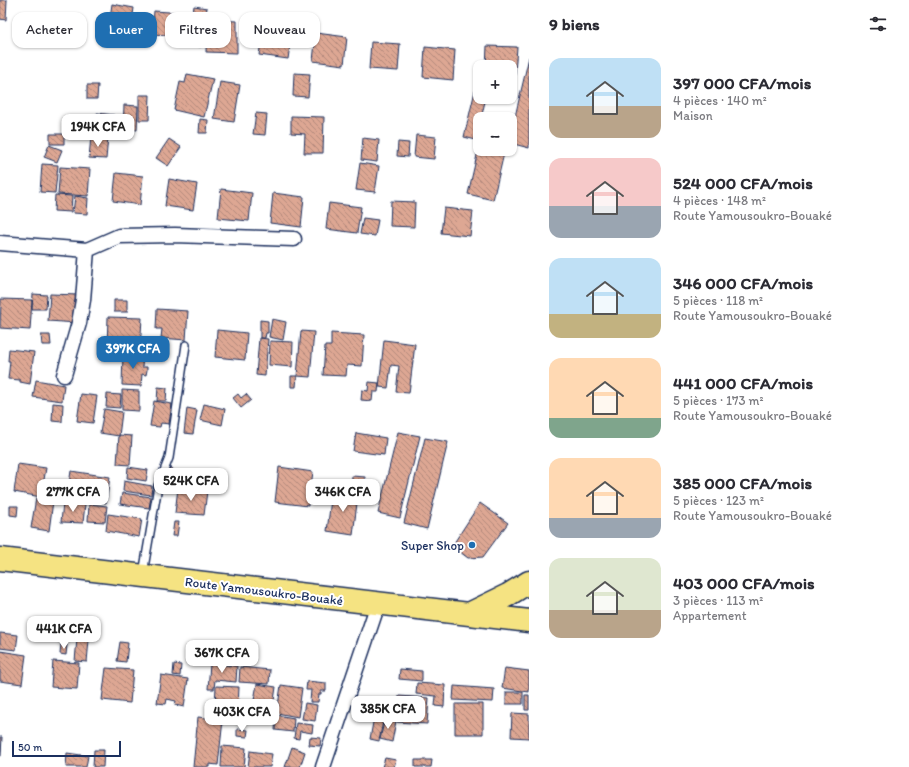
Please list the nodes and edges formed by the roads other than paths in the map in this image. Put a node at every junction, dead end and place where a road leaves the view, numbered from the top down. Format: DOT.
graph roads {
  1 [pos="294,239"];
  2 [pos="0,243"];
  3 [pos="87,250"];
  4 [pos="186,345"];
  5 [pos="64,376"];
  6 [pos="0,559"];
  7 [pos="143,576"];
  8 [pos="529,582"];
  9 [pos="378,604"];
  10 [pos="469,614"];
  11 [pos="529,621"];
  12 [pos="323,767"];
  1 -- 3 [label="street"];
  2 -- 3 [label="street"];
  3 -- 5 [label="street"];
  4 -- 7 [label="lane"];
  6 -- 7 [label="highway, Route Yamousoukro-Bouaké"];
  7 -- 9 [label="highway, Route Yamousoukro-Bouaké"];
  8 -- 10 [label="highway"];
  9 -- 10 [label="highway, Route Yamousoukro-Bouaké"];
  9 -- 12 [label="street"];
  10 -- 11 [label="highway, Route Yamousoukro-Bouaké"];
}
